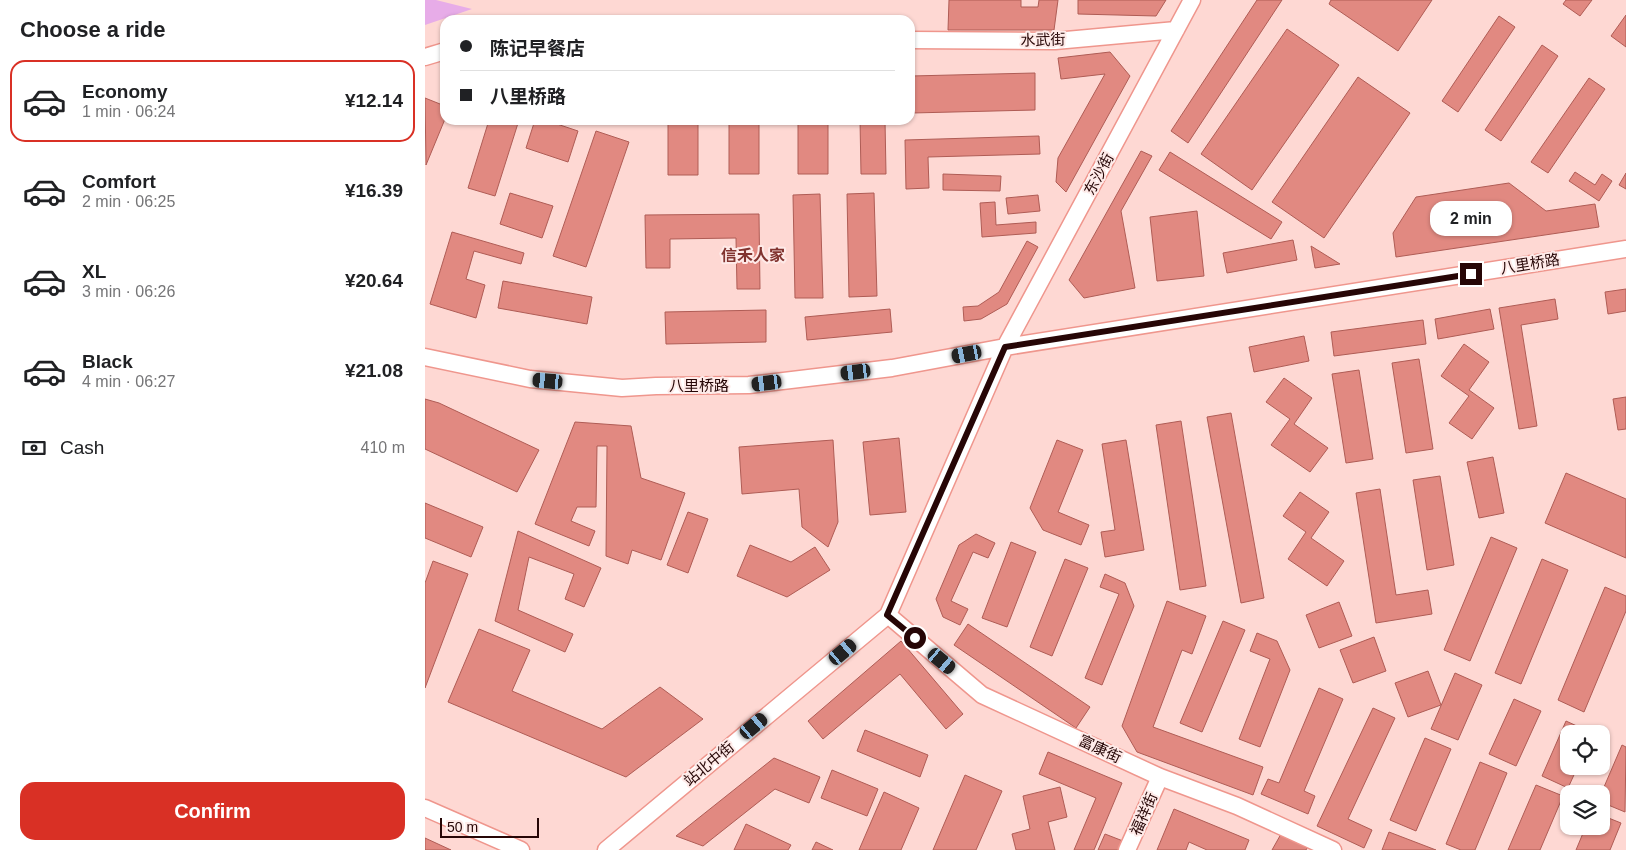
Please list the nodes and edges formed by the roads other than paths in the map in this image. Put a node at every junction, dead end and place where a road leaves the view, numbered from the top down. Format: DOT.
graph roads {
  1 [pos="1192,0"];
  2 [pos="1176,30"];
  3 [pos="915,40"];
  4 [pos="440,52"];
  5 [pos="425,57"];
  6 [pos="1626,249"];
  7 [pos="1005,347"];
  8 [pos="425,357"];
  9 [pos="887,615"];
  10 [pos="1160,777"];
  11 [pos="425,808"];
  12 [pos="521,850"];
  13 [pos="606,850"];
  14 [pos="1127,850"];
  15 [pos="1333,850"];
  1 -- 2 [label="street, 东沙街"];
  2 -- 3 [label="street, 水武街"];
  2 -- 7 [label="street, 东沙街"];
  4 -- 5 [label="street"];
  6 -- 7 [label="street, 八里桥路"];
  7 -- 8 [label="street, 八里桥路"];
  7 -- 9 [label="street, 站北中街"];
  9 -- 10 [label="street, 富康街"];
  9 -- 13 [label="street, 站北中街"];
  10 -- 14 [label="street, 福祥街"];
  10 -- 15 [label="street, 富康街"];
  11 -- 12 [label="street"];
}
